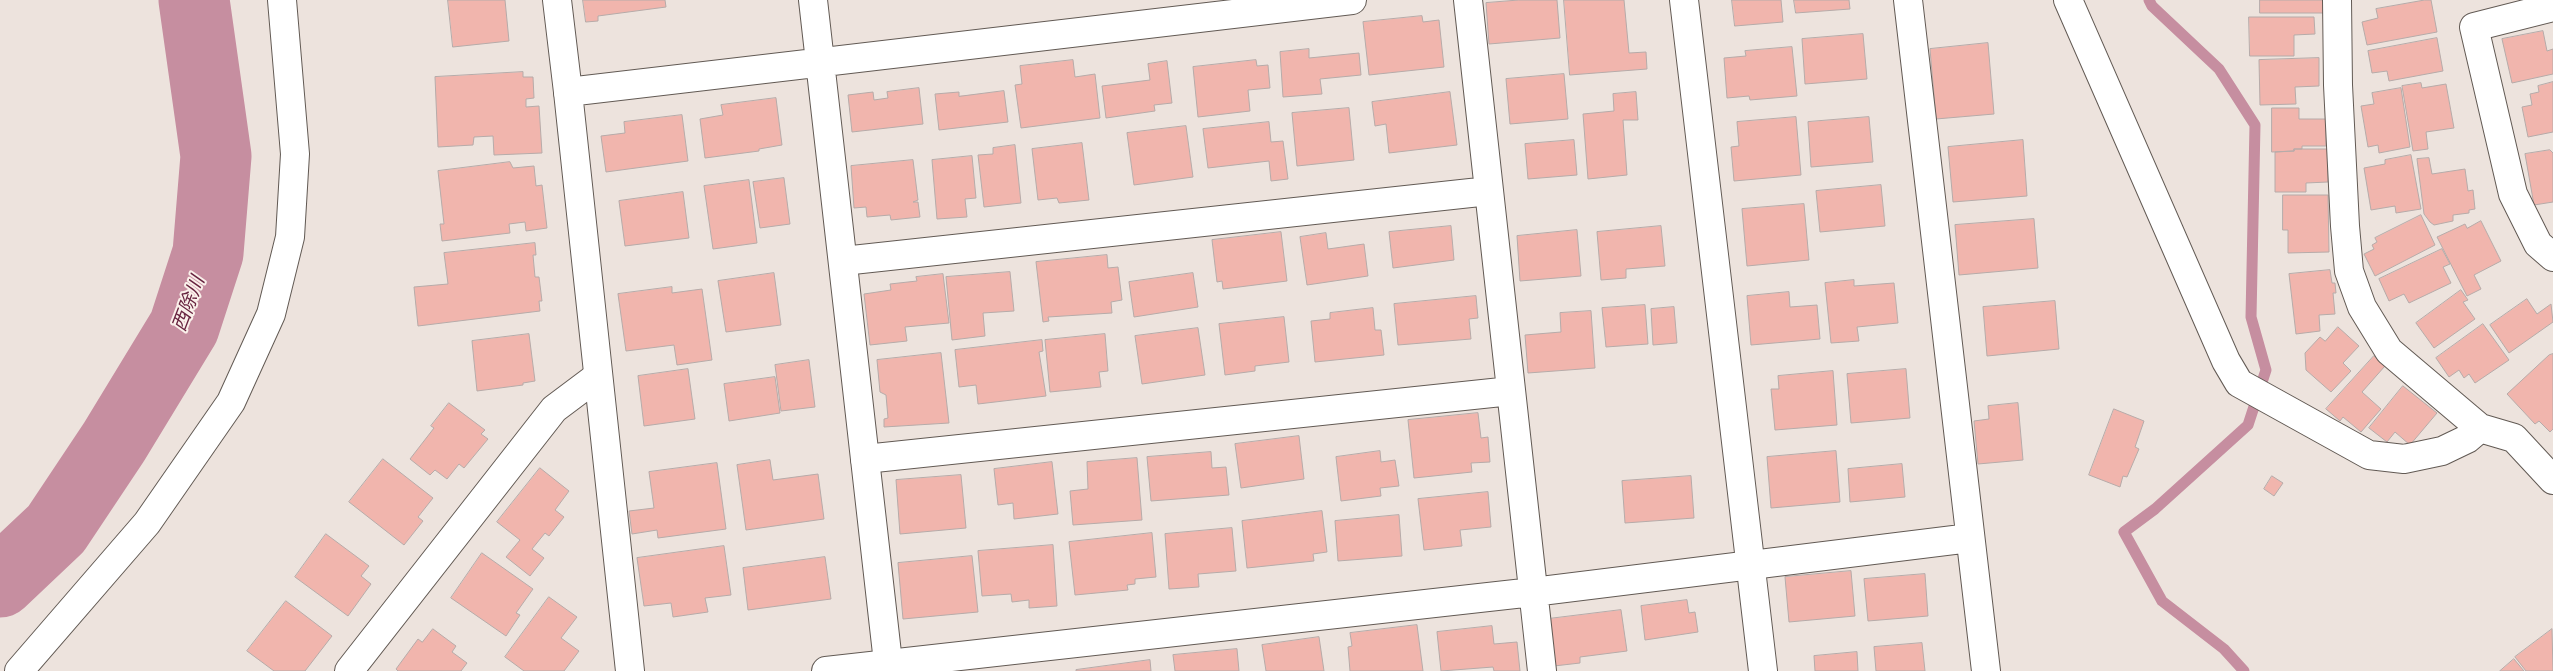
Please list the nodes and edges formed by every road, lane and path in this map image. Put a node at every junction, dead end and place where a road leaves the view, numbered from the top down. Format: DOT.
graph roads {
  1 [pos="282,0"];
  2 [pos="556,0"];
  3 [pos="813,0"];
  4 [pos="1352,0"];
  5 [pos="1468,0"];
  6 [pos="1684,0"];
  7 [pos="1908,0"];
  8 [pos="2068,0"];
  9 [pos="2337,0"];
  10 [pos="2553,6"];
  11 [pos="820,63"];
  12 [pos="568,92"];
  13 [pos="1489,191"];
  14 [pos="2548,245"];
  15 [pos="843,261"];
  16 [pos="598,376"];
  17 [pos="1511,391"];
  18 [pos="2480,428"];
  19 [pos="865,458"];
  20 [pos="2553,480"];
  21 [pos="1970,538"];
  22 [pos="1751,564"];
  23 [pos="1533,592"];
  24 [pos="889,668"];
  25 [pos="18,671"];
  26 [pos="349,671"];
  27 [pos="630,671"];
  28 [pos="826,671"];
  29 [pos="1542,671"];
  30 [pos="1764,671"];
  31 [pos="1986,671"];
  1 -- 25 [label="street"];
  2 -- 12 [label="street"];
  3 -- 11 [label="street"];
  4 -- 11 [label="street"];
  5 -- 13 [label="street"];
  6 -- 22 [label="street"];
  7 -- 21 [label="street"];
  8 -- 18 [label="street"];
  9 -- 18 [label="street"];
  10 -- 14 [label="street"];
  11 -- 12 [label="street"];
  11 -- 15 [label="street"];
  12 -- 16 [label="street"];
  13 -- 15 [label="street"];
  13 -- 17 [label="street"];
  15 -- 19 [label="street"];
  16 -- 26 [label="street"];
  16 -- 27 [label="street"];
  17 -- 19 [label="street"];
  17 -- 23 [label="street"];
  18 -- 20 [label="street"];
  19 -- 24 [label="street"];
  21 -- 22 [label="street"];
  21 -- 31 [label="street"];
  22 -- 23 [label="street"];
  22 -- 30 [label="street"];
  23 -- 24 [label="street"];
  23 -- 29 [label="street"];
  24 -- 28 [label="street"];
}
